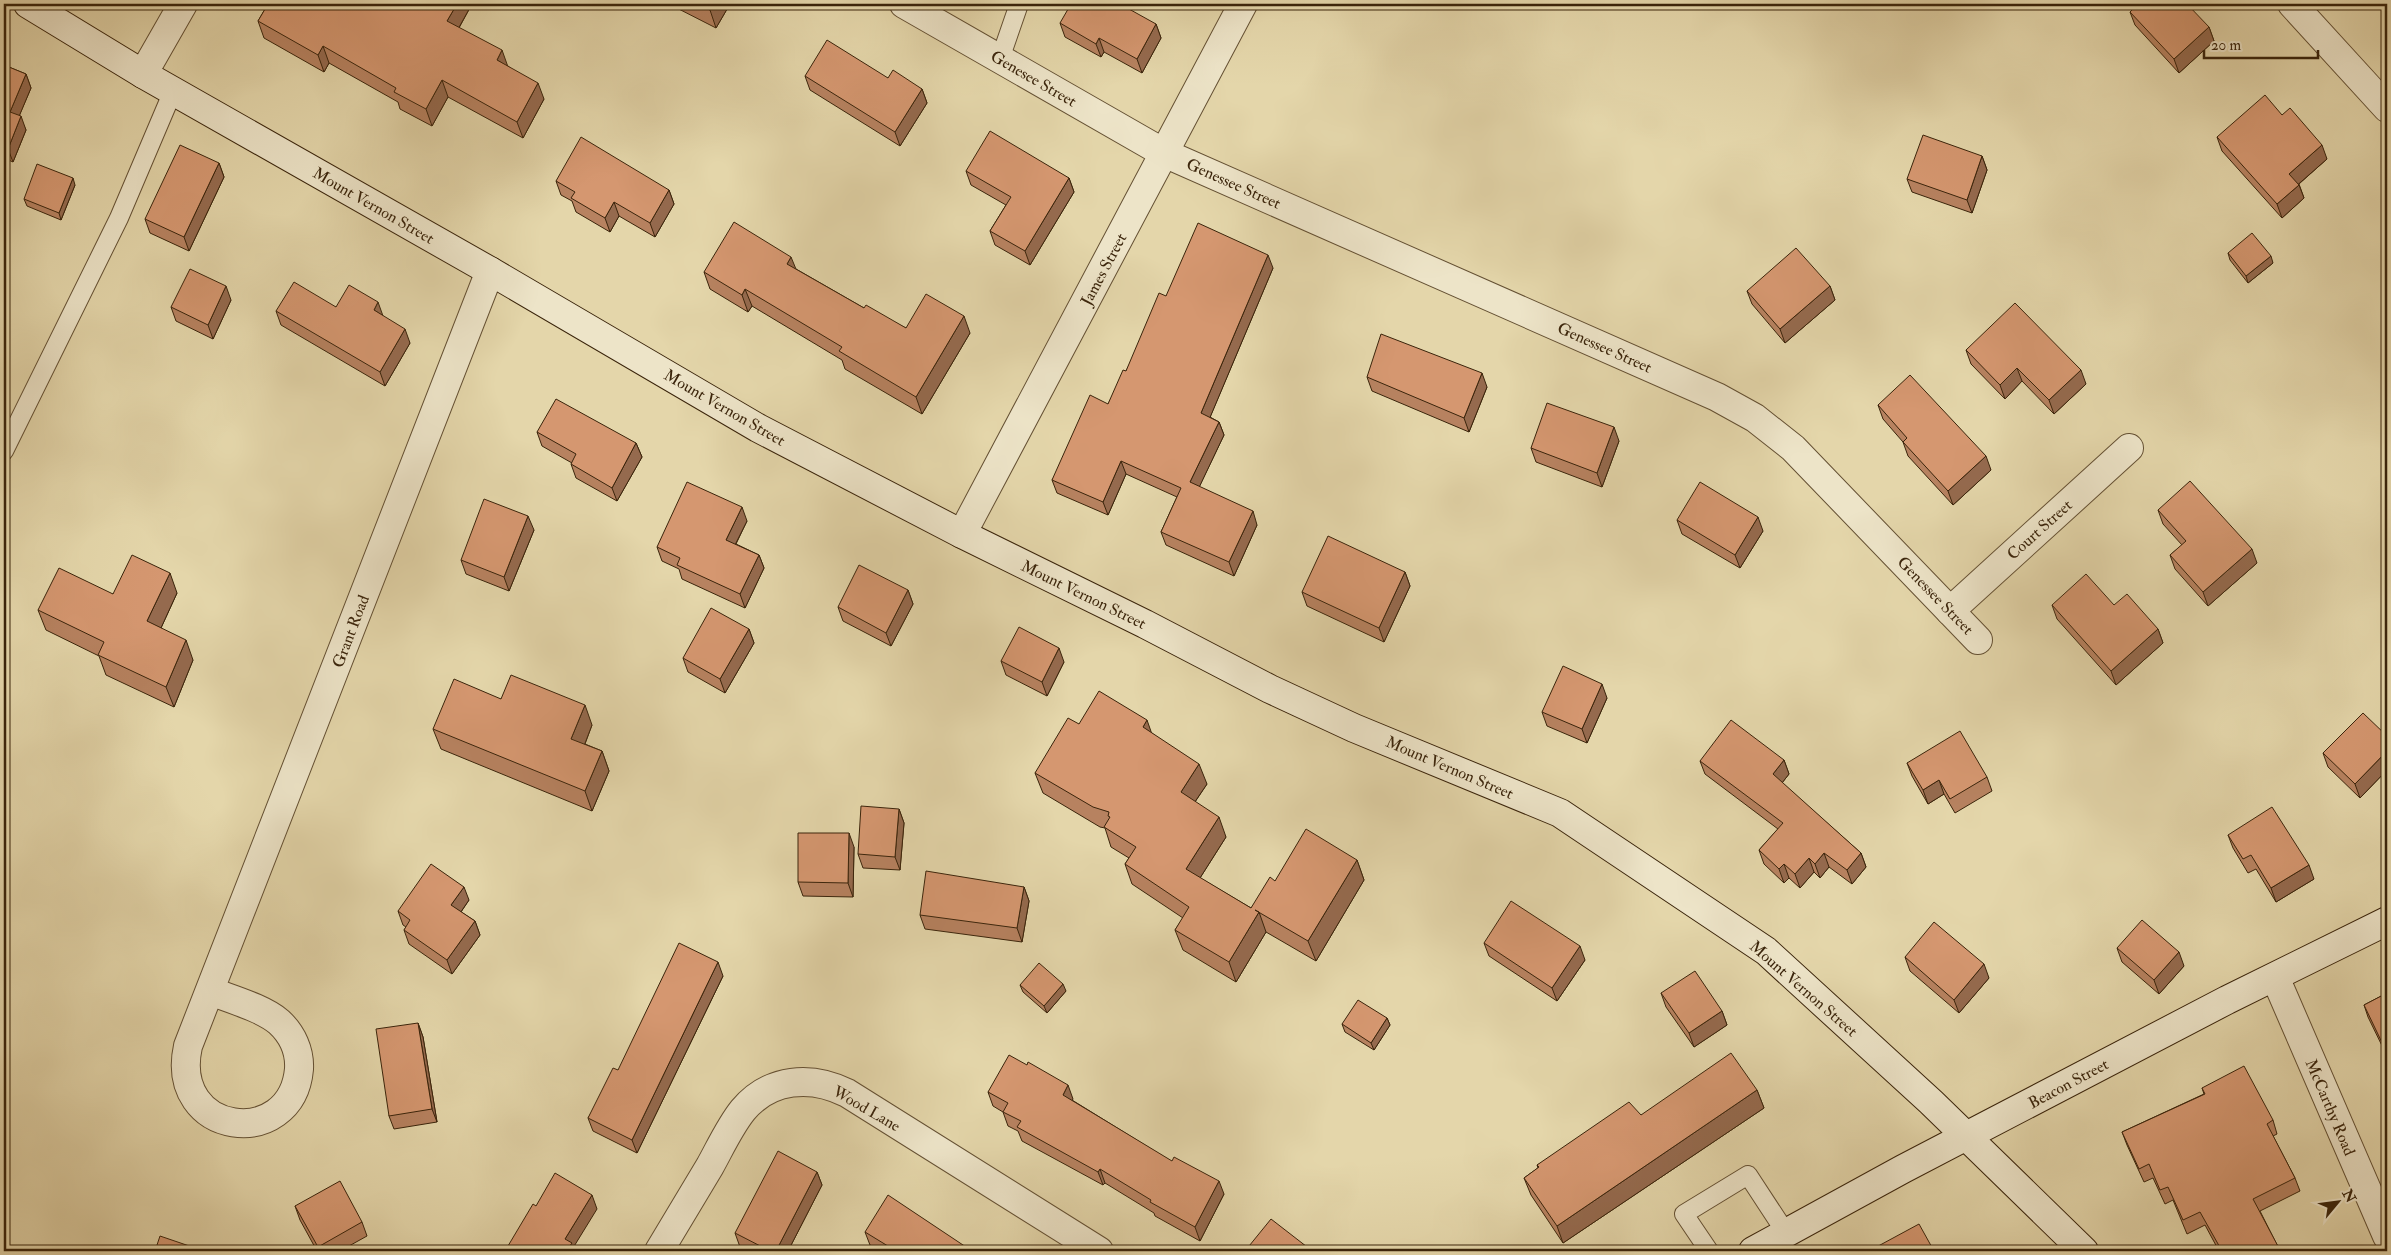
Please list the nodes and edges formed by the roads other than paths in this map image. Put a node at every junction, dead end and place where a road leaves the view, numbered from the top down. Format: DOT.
graph roads {
  1 [pos="28,4"];
  2 [pos="183,4"];
  3 [pos="904,4"];
  4 [pos="1019,4"];
  5 [pos="1243,4"];
  6 [pos="2292,4"];
  7 [pos="1000,59"];
  8 [pos="142,74"];
  9 [pos="173,91"];
  10 [pos="2387,108"];
  11 [pos="1164,152"];
  12 [pos="490,271"];
  13 [pos="2129,448"];
  14 [pos="4,451"];
  15 [pos="962,534"];
  16 [pos="1950,611"];
  17 [pos="1978,640"];
  18 [pos="2387,920"];
  19 [pos="2276,977"];
  20 [pos="210,991"];
  21 [pos="1966,1136"];
  22 [pos="1786,1233"];
  23 [pos="2387,1236"];
  24 [pos="659,1251"];
  25 [pos="1098,1251"];
  26 [pos="1709,1251"];
  27 [pos="1753,1251"];
  28 [pos="2084,1251"];
  1 -- 8 [label="street, Mount Vernon Street"];
  2 -- 8 [label="street"];
  3 -- 7 [label="street, Genesee Street"];
  4 -- 7 [label="lane"];
  5 -- 11 [label="street, James Street"];
  6 -- 10 [label="street"];
  7 -- 11 [label="street, Genesee Street"];
  8 -- 9 [label="street, Mount Vernon Street"];
  9 -- 12 [label="street, Mount Vernon Street"];
  9 -- 14 [label="lane"];
  11 -- 15 [label="street, James Street"];
  11 -- 16 [label="street, Genessee Street"];
  12 -- 15 [label="street, Mount Vernon Street"];
  12 -- 20 [label="street, Grant Road"];
  13 -- 16 [label="street, Court Street"];
  15 -- 21 [label="street, Mount Vernon Street"];
  16 -- 17 [label="street, Genessee Street"];
  18 -- 19 [label="street, Beacon Street"];
  19 -- 21 [label="street, Beacon Street"];
  19 -- 23 [label="street, McCarthy Road"];
  20 -- 20 [label="street, Grant Road"];
  21 -- 22 [label="street, Beacon Street"];
  21 -- 28 [label="street, Mount Vernon Street"];
  22 -- 26 [label="lane"];
  22 -- 27 [label="street, Beacon Street"];
  24 -- 25 [label="street, Wood Lane"];
}
